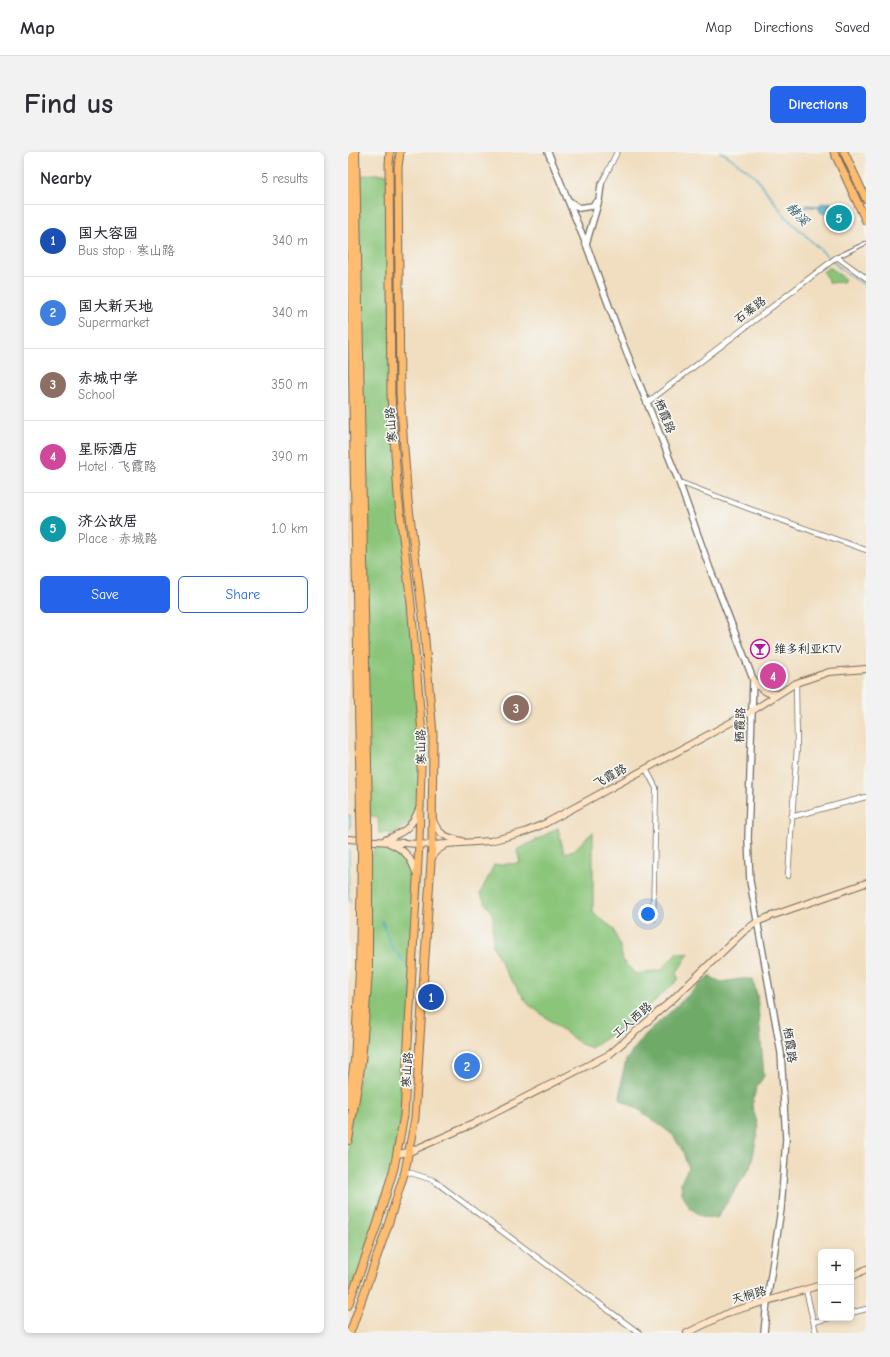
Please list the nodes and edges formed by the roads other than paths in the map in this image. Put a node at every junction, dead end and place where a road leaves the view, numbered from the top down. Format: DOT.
graph roads {
  1 [pos="349,152"];
  2 [pos="355,152"];
  3 [pos="390,152"];
  4 [pos="400,152"];
  5 [pos="548,152"];
  6 [pos="617,152"];
  7 [pos="834,152"];
  8 [pos="844,152"];
  9 [pos="601,185"];
  10 [pos="866,199"];
  11 [pos="568,200"];
  12 [pos="599,200"];
  13 [pos="866,221"];
  14 [pos="866,243"];
  15 [pos="586,244"];
  16 [pos="837,256"];
  17 [pos="866,278"];
  18 [pos="648,402"];
  19 [pos="679,482"];
  20 [pos="866,550"];
  21 [pos="866,669"];
  22 [pos="753,679"];
  23 [pos="796,683"];
  24 [pos="778,694"];
  25 [pos="752,711"];
  26 [pos="646,769"];
  27 [pos="866,797"];
  28 [pos="421,806"];
  29 [pos="365,815"];
  30 [pos="791,817"];
  31 [pos="432,818"];
  32 [pos="348,839"];
  33 [pos="382,841"];
  34 [pos="420,843"];
  35 [pos="470,843"];
  36 [pos="432,844"];
  37 [pos="447,844"];
  38 [pos="365,855"];
  39 [pos="432,860"];
  40 [pos="788,876"];
  41 [pos="418,877"];
  42 [pos="866,882"];
  43 [pos="653,918"];
  44 [pos="758,922"];
  45 [pos="348,1105"];
  46 [pos="348,1140"];
  47 [pos="409,1152"];
  48 [pos="397,1154"];
  49 [pos="405,1171"];
  50 [pos="866,1269"];
  51 [pos="854,1275"];
  52 [pos="818,1286"];
  53 [pos="806,1290"];
  54 [pos="767,1301"];
  55 [pos="348,1306"];
  56 [pos="866,1309"];
  57 [pos="854,1312"];
  58 [pos="818,1321"];
  59 [pos="814,1322"];
  60 [pos="350,1333"];
  61 [pos="639,1333"];
  62 [pos="687,1333"];
  63 [pos="764,1333"];
  64 [pos="816,1333"];
  1 -- 29 [label="highway"];
  2 -- 29 [label="highway"];
  3 -- 28 [label="main road, 寒山路"];
  4 -- 31 [label="main road, 寒山路"];
  5 -- 11 [label="street, 栖霞路"];
  6 -- 9 [label="street"];
  7 -- 13 [label="main road"];
  8 -- 10 [label="main road"];
  9 -- 12 [label="street"];
  11 -- 12 [label="street"];
  11 -- 15 [label="street, 栖霞路"];
  12 -- 15 [label="street"];
  14 -- 16 [label="street"];
  15 -- 18 [label="street, 栖霞路"];
  16 -- 17 [label="street"];
  16 -- 18 [label="street, 石寨路"];
  18 -- 19 [label="street, 栖霞路"];
  19 -- 20 [label="street"];
  19 -- 22 [label="street, 栖霞路"];
  21 -- 23 [label="main road, 飞霞路"];
  22 -- 24 [label="main road"];
  22 -- 25 [label="street, 栖霞路"];
  23 -- 24 [label="main road, 飞霞路"];
  23 -- 30 [label="street"];
  24 -- 25 [label="main road, 飞霞路"];
  25 -- 26 [label="main road, 飞霞路"];
  25 -- 44 [label="street, 栖霞路"];
  26 -- 35 [label="main road, 飞霞路"];
  26 -- 43 [label="street"];
  27 -- 30 [label="street"];
  28 -- 33 [label="main road"];
  28 -- 34 [label="main road, 寒山路"];
  29 -- 38 [label="highway, bridge"];
  30 -- 40 [label="street"];
  31 -- 35 [label="main road"];
  31 -- 36 [label="main road, 寒山路"];
  32 -- 33 [label="main road, 飞霞路"];
  33 -- 34 [label="main road, 飞霞路"];
  33 -- 41 [label="main road"];
  34 -- 36 [label="main road, 飞霞路"];
  34 -- 41 [label="main road, 寒山路"];
  35 -- 37 [label="main road, 飞霞路"];
  36 -- 37 [label="main road, 飞霞路"];
  36 -- 39 [label="main road, 寒山路"];
  37 -- 39 [label="main road"];
  38 -- 45 [label="highway"];
  38 -- 46 [label="highway"];
  39 -- 47 [label="main road, 寒山路"];
  41 -- 48 [label="main road, 寒山路"];
  42 -- 44 [label="main road, 工人西路"];
  44 -- 47 [label="main road, 工人西路"];
  44 -- 54 [label="street, 栖霞路"];
  47 -- 48 [label="main road, 工人西路"];
  47 -- 49 [label="main road, 寒山路"];
  48 -- 55 [label="main road, 寒山路"];
  49 -- 60 [label="main road, 寒山路"];
  49 -- 61 [label="street"];
  50 -- 51 [label="main road"];
  52 -- 53 [label="main road, 天桐路"];
  53 -- 54 [label="main road, 天桐路"];
  53 -- 59 [label="street"];
  54 -- 62 [label="main road, 天桐路"];
  54 -- 63 [label="street, 栖霞路"];
  56 -- 57 [label="street"];
  58 -- 59 [label="street"];
  59 -- 64 [label="street"];
}
